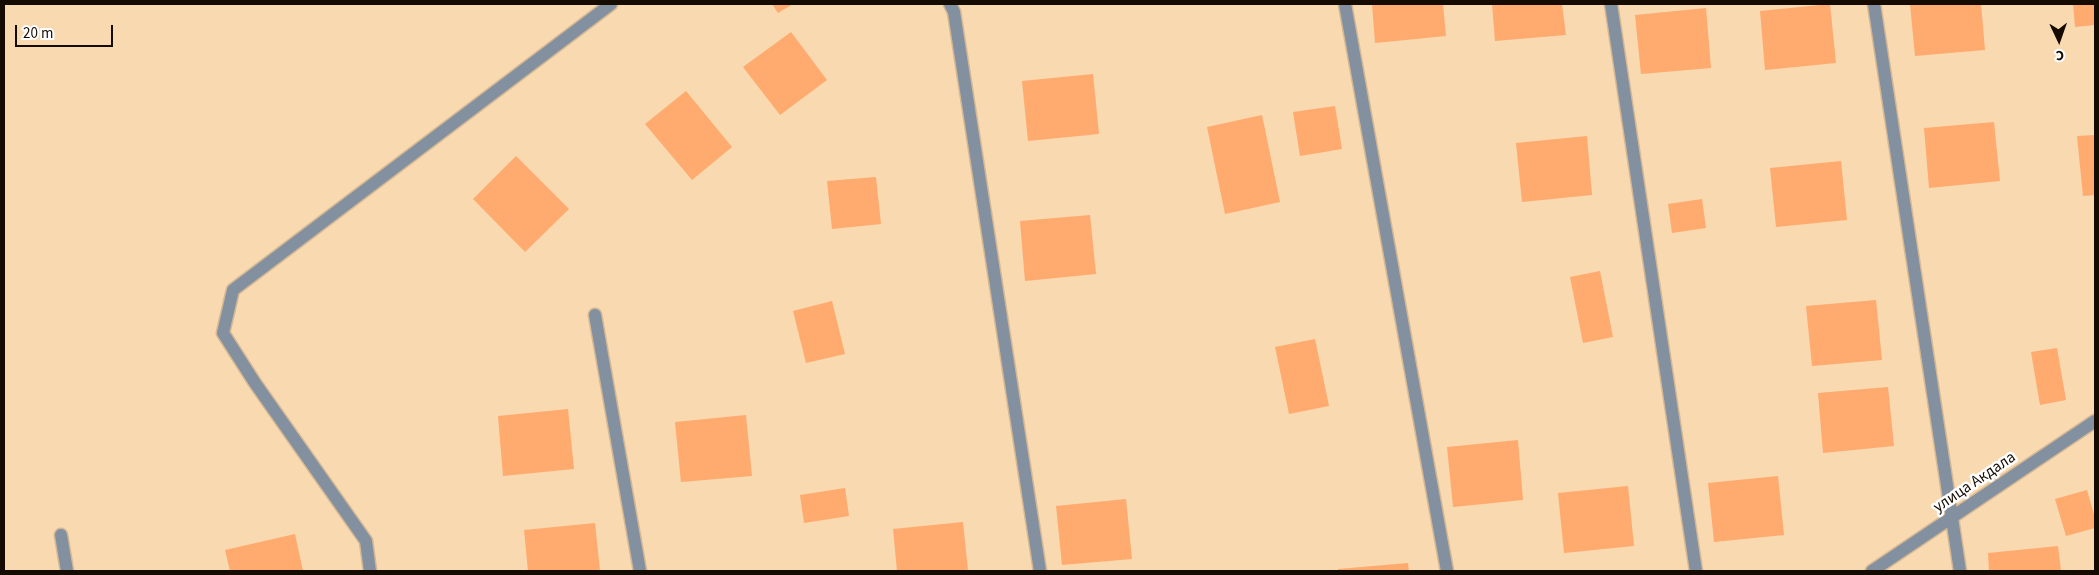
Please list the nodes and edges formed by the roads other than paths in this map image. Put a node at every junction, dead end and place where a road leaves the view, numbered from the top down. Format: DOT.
graph roads {
  1 [pos="611,4"];
  2 [pos="950,4"];
  3 [pos="1345,4"];
  4 [pos="1611,4"];
  5 [pos="1874,4"];
  6 [pos="596,315"];
  7 [pos="2095,421"];
  8 [pos="1953,517"];
  9 [pos="61,535"];
  10 [pos="67,571"];
  11 [pos="370,571"];
  12 [pos="640,571"];
  13 [pos="1040,571"];
  14 [pos="1448,571"];
  15 [pos="1696,571"];
  16 [pos="1872,571"];
  17 [pos="1960,571"];
  1 -- 11 [label="street"];
  2 -- 13 [label="street"];
  3 -- 14 [label="street"];
  4 -- 15 [label="street"];
  5 -- 8 [label="street"];
  6 -- 12 [label="street"];
  7 -- 8 [label="street, улица Акдала"];
  8 -- 16 [label="street, улица Акдала"];
  8 -- 17 [label="street"];
  9 -- 10 [label="street"];
}
